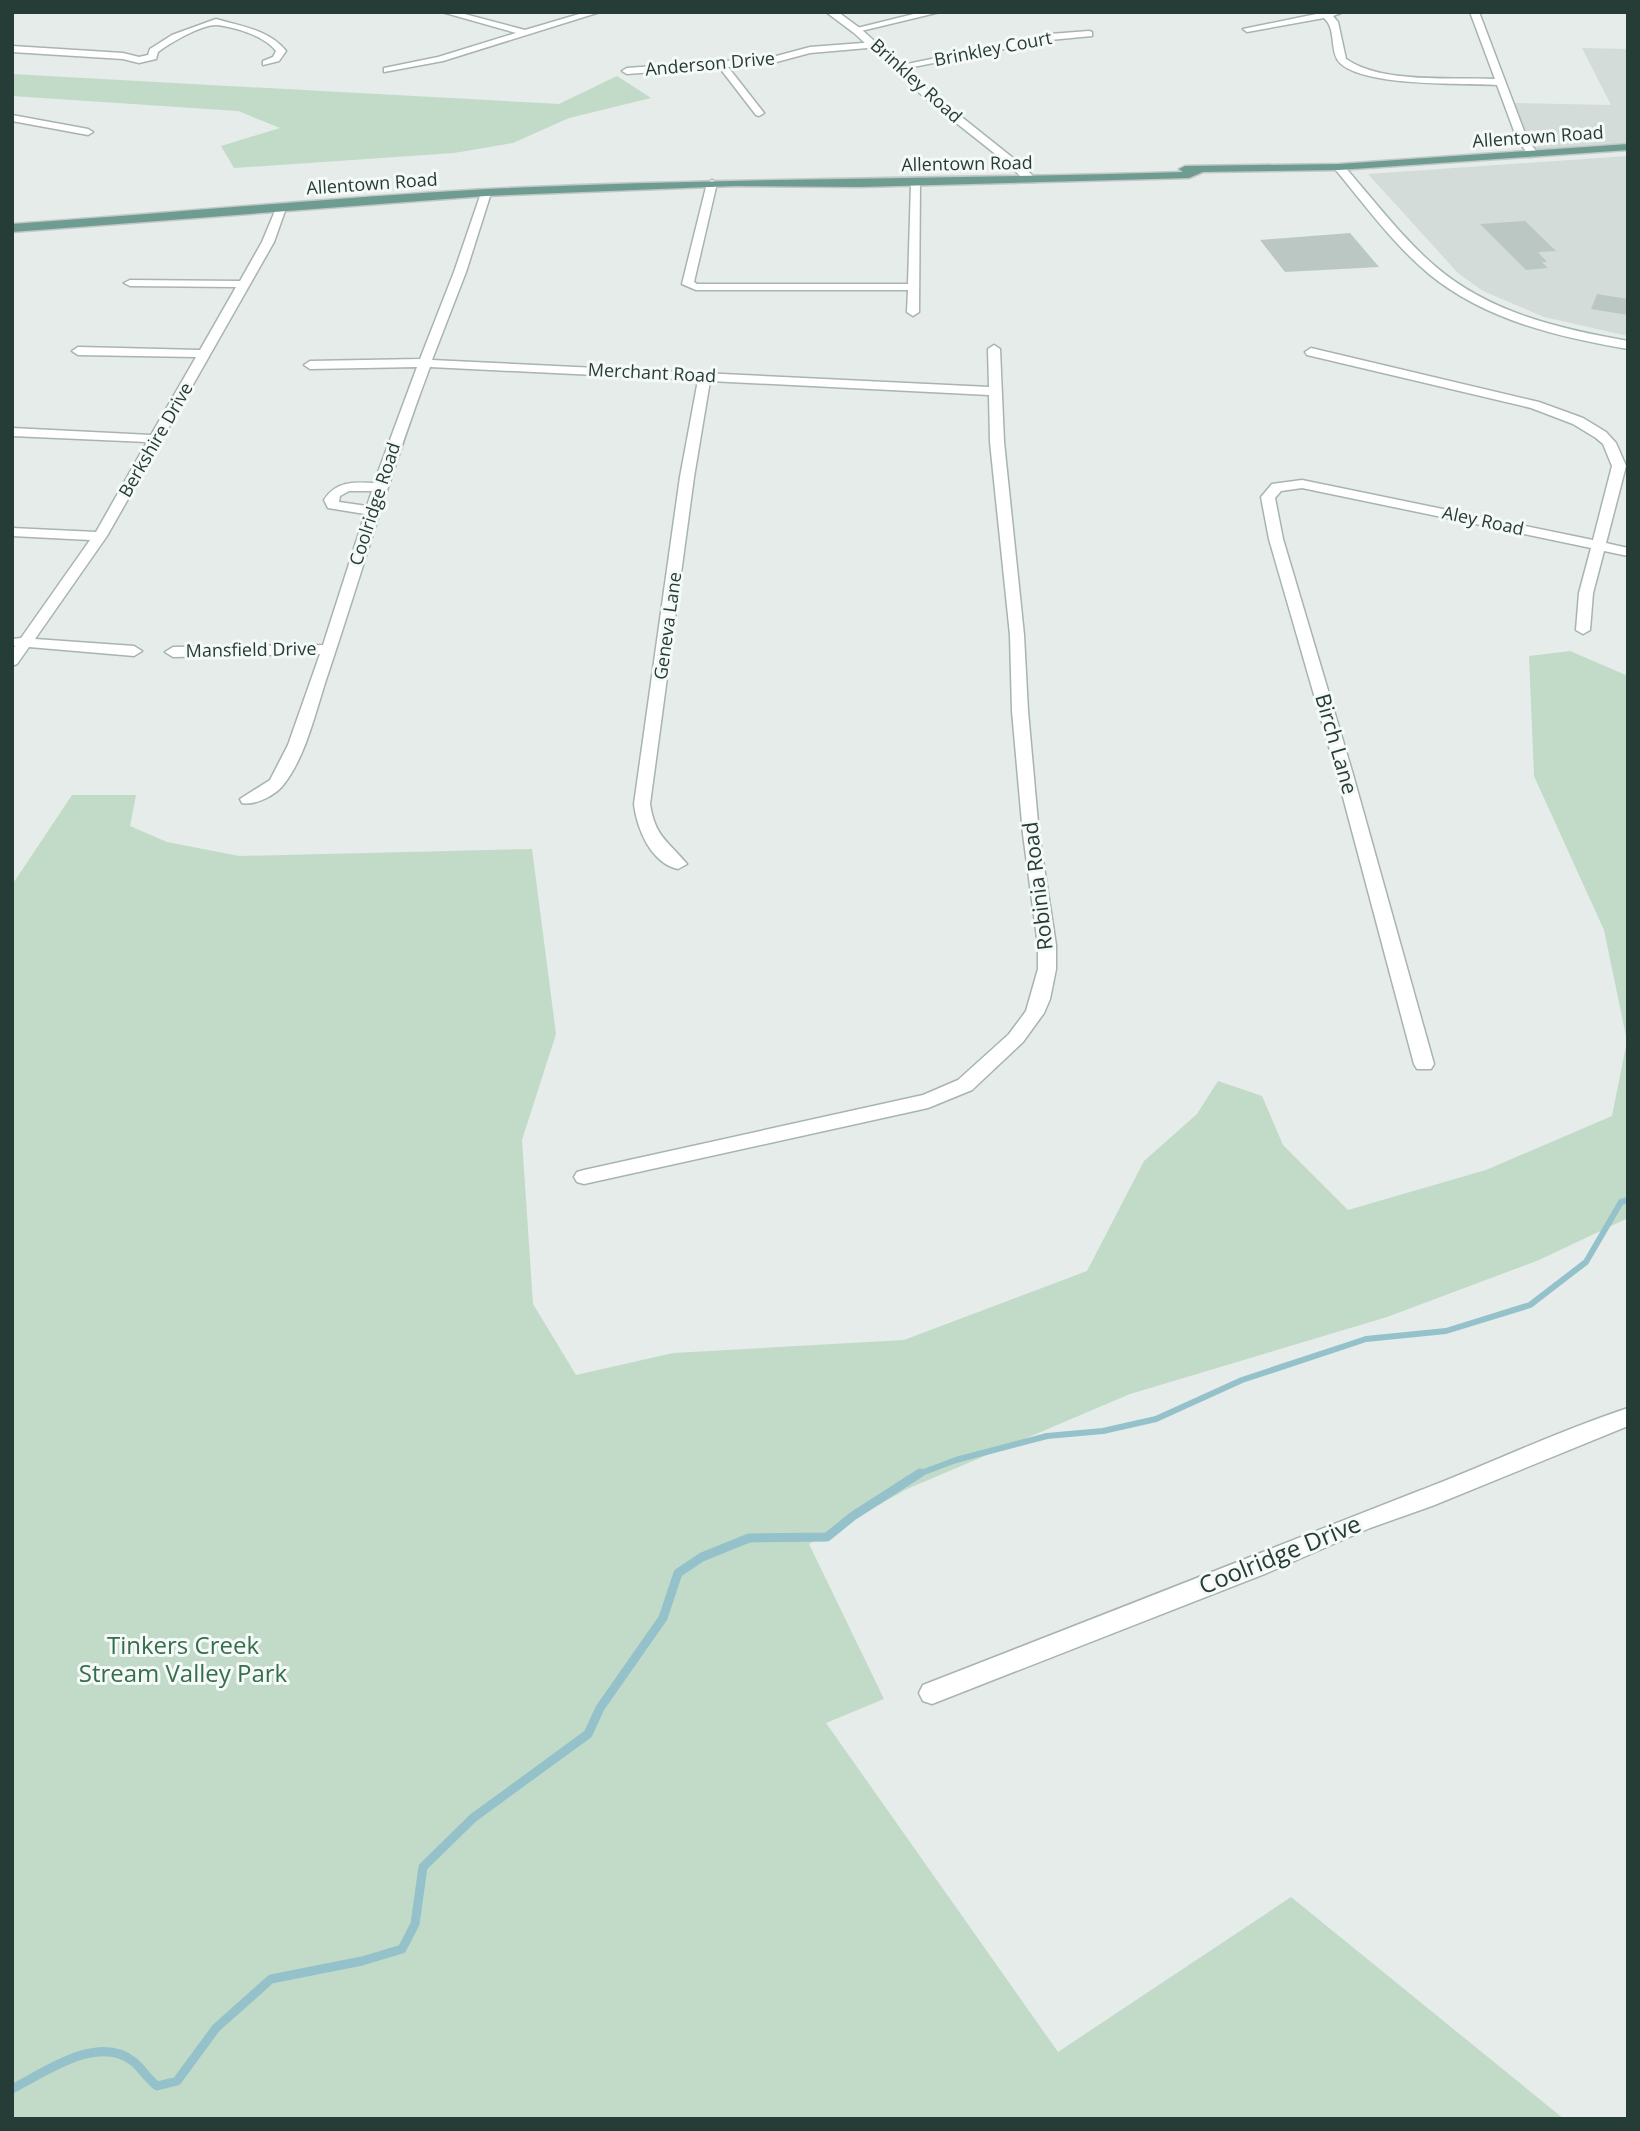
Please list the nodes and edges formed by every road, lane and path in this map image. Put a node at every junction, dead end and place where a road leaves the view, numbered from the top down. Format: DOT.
graph roads {
  1 [pos="446,12"];
  2 [pos="596,12"];
  3 [pos="831,12"];
  4 [pos="936,12"];
  5 [pos="1342,12"];
  6 [pos="1474,12"];
  7 [pos="1325,15"];
  8 [pos="215,17"];
  9 [pos="857,29"];
  10 [pos="1247,29"];
  11 [pos="525,33"];
  12 [pos="1089,34"];
  13 [pos="876,45"];
  14 [pos="12,49"];
  15 [pos="720,63"];
  16 [pos="266,64"];
  17 [pos="898,67"];
  18 [pos="387,70"];
  19 [pos="627,71"];
  20 [pos="1501,82"];
  21 [pos="759,113"];
  22 [pos="12,118"];
  23 [pos="88,132"];
  24 [pos="1628,147"];
  25 [pos="1534,155"];
  26 [pos="1339,167"];
  27 [pos="1027,176"];
  28 [pos="712,183"];
  29 [pos="735,183"];
  30 [pos="915,183"];
  31 [pos="486,193"];
  32 [pos="281,208"];
  33 [pos="14,229"];
  34 [pos="130,284"];
  35 [pos="244,284"];
  36 [pos="914,287"];
  37 [pos="914,312"];
  38 [pos="1628,345"];
  39 [pos="993,349"];
  40 [pos="78,351"];
  41 [pos="1311,352"];
  42 [pos="206,354"];
  43 [pos="424,363"];
  44 [pos="310,365"];
  45 [pos="705,375"];
  46 [pos="994,391"];
  47 [pos="12,432"];
  48 [pos="156,439"];
  49 [pos="379,487"];
  50 [pos="1338,491"];
  51 [pos="371,511"];
  52 [pos="12,532"];
  53 [pos="100,536"];
  54 [pos="1600,546"];
  55 [pos="1628,552"];
  56 [pos="1583,630"];
  57 [pos="20,642"];
  58 [pos="328,649"];
  59 [pos="134,651"];
  60 [pos="173,652"];
  61 [pos="12,661"];
  62 [pos="248,799"];
  63 [pos="678,864"];
  64 [pos="1424,1063"];
  65 [pos="584,1177"];
  66 [pos="1628,1417"];
  67 [pos="932,1693"];
  1 -- 11 [label="street"];
  2 -- 11 [label="street"];
  3 -- 9 [label="main road, Brinkley Road"];
  4 -- 9 [label="street"];
  5 -- 7 [label="street"];
  6 -- 20 [label="street"];
  7 -- 10 [label="street"];
  7 -- 20 [label="street"];
  8 -- 14 [label="street"];
  8 -- 16 [label="street"];
  9 -- 13 [label="main road, Brinkley Road"];
  11 -- 18 [label="street"];
  12 -- 17 [label="street, Brinkley Court"];
  13 -- 15 [label="street, Anderson Drive"];
  13 -- 17 [label="main road, Brinkley Road"];
  15 -- 19 [label="street, Anderson Drive"];
  15 -- 21 [label="street"];
  17 -- 27 [label="main road, Brinkley Road"];
  20 -- 25 [label="street"];
  22 -- 23 [label="street"];
  24 -- 25 [label="main road, Allentown Road"];
  25 -- 26 [label="main road, Allentown Road"];
  26 -- 27 [label="main road, Allentown Road"];
  26 -- 38 [label="main road"];
  27 -- 29 [label="main road, Allentown Road"];
  27 -- 30 [label="main road, Allentown Road"];
  28 -- 29 [label="main road, Allentown Road"];
  28 -- 31 [label="main road, Allentown Road"];
  28 -- 36 [label="street"];
  29 -- 30 [label="main road, Allentown Road"];
  30 -- 36 [label="street"];
  31 -- 32 [label="main road, Allentown Road"];
  31 -- 43 [label="street, Coolridge Road"];
  32 -- 33 [label="main road, Allentown Road"];
  32 -- 35 [label="street, Berkshire Drive"];
  34 -- 35 [label="street"];
  35 -- 42 [label="street, Berkshire Drive"];
  36 -- 37 [label="street"];
  39 -- 46 [label="street, Robinia Road"];
  40 -- 42 [label="street"];
  41 -- 54 [label="street"];
  42 -- 48 [label="street, Berkshire Drive"];
  43 -- 44 [label="street, Merchant Road"];
  43 -- 45 [label="street, Merchant Road"];
  43 -- 49 [label="street, Coolridge Road"];
  45 -- 46 [label="street, Merchant Road"];
  45 -- 63 [label="street, Geneva Lane"];
  46 -- 65 [label="street, Robinia Road"];
  47 -- 48 [label="street"];
  48 -- 53 [label="street, Berkshire Drive"];
  49 -- 51 [label="street, Coolridge Road"];
  49 -- 51 [label="street"];
  50 -- 54 [label="street, Aley Road"];
  50 -- 64 [label="street, Birch Lane"];
  51 -- 58 [label="street, Coolridge Road"];
  52 -- 53 [label="street"];
  53 -- 57 [label="street, Berkshire Drive"];
  54 -- 55 [label="street, Aley Road"];
  54 -- 56 [label="street"];
  57 -- 59 [label="street"];
  57 -- 61 [label="street, Berkshire Drive"];
  58 -- 60 [label="street, Mansfield Drive"];
  58 -- 62 [label="street, Coolridge Road"];
  66 -- 67 [label="street, Coolridge Drive"];
}
